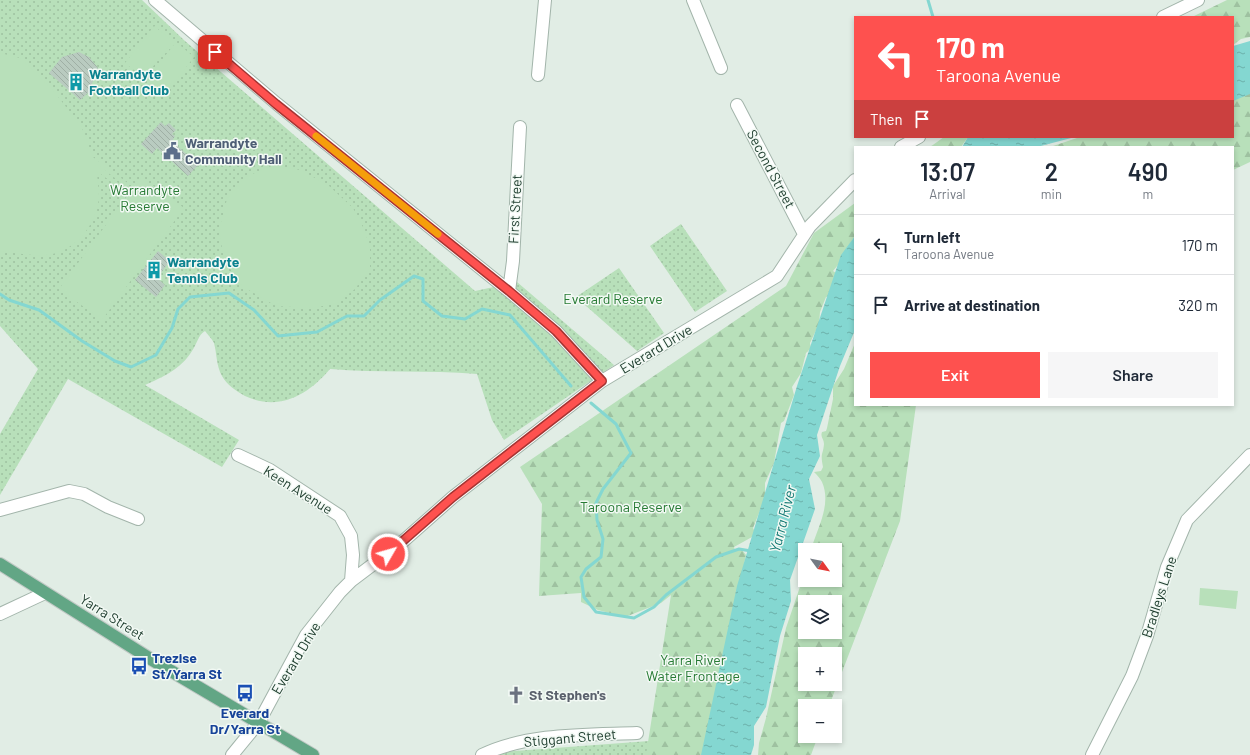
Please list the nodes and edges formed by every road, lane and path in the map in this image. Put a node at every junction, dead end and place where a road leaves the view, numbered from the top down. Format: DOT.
graph roads {
  1 [pos="155,0"];
  2 [pos="545,0"];
  3 [pos="693,0"];
  4 [pos="1198,0"];
  5 [pos="1165,16"];
  6 [pos="721,68"];
  7 [pos="538,75"];
  8 [pos="737,105"];
  9 [pos="520,127"];
  10 [pos="917,138"];
  11 [pos="903,146"];
  12 [pos="854,181"];
  13 [pos="804,234"];
  14 [pos="509,291"];
  15 [pos="602,381"];
  16 [pos="1250,454"];
  17 [pos="238,455"];
  18 [pos="0,510"];
  19 [pos="138,519"];
  20 [pos="0,564"];
  21 [pos="351,581"];
  22 [pos="44,593"];
  23 [pos="0,614"];
  24 [pos="260,722"];
  25 [pos="637,733"];
  26 [pos="232,755"];
  27 [pos="313,755"];
  28 [pos="482,755"];
  29 [pos="1092,755"];
  1 -- 14 [label="street"];
  2 -- 7 [label="street"];
  3 -- 6 [label="street"];
  4 -- 5 [label="street"];
  8 -- 13 [label="street, Second Street"];
  9 -- 14 [label="street, First Street"];
  10 -- 11 [label="street"];
  12 -- 13 [label="street, Everard Drive"];
  13 -- 15 [label="street, Everard Drive"];
  14 -- 15 [label="street"];
  15 -- 21 [label="street, Everard Drive"];
  16 -- 29 [label="street, Bradleys Lane"];
  17 -- 21 [label="street, Keen Avenue"];
  18 -- 19 [label="street"];
  20 -- 22 [label="main road, Yarra Street"];
  21 -- 24 [label="street, Everard Drive"];
  22 -- 23 [label="street"];
  22 -- 24 [label="main road, Yarra Street"];
  24 -- 26 [label="street, Everard Drive"];
  24 -- 27 [label="main road, Yarra Street"];
  25 -- 28 [label="street, Stiggant Street"];
}
